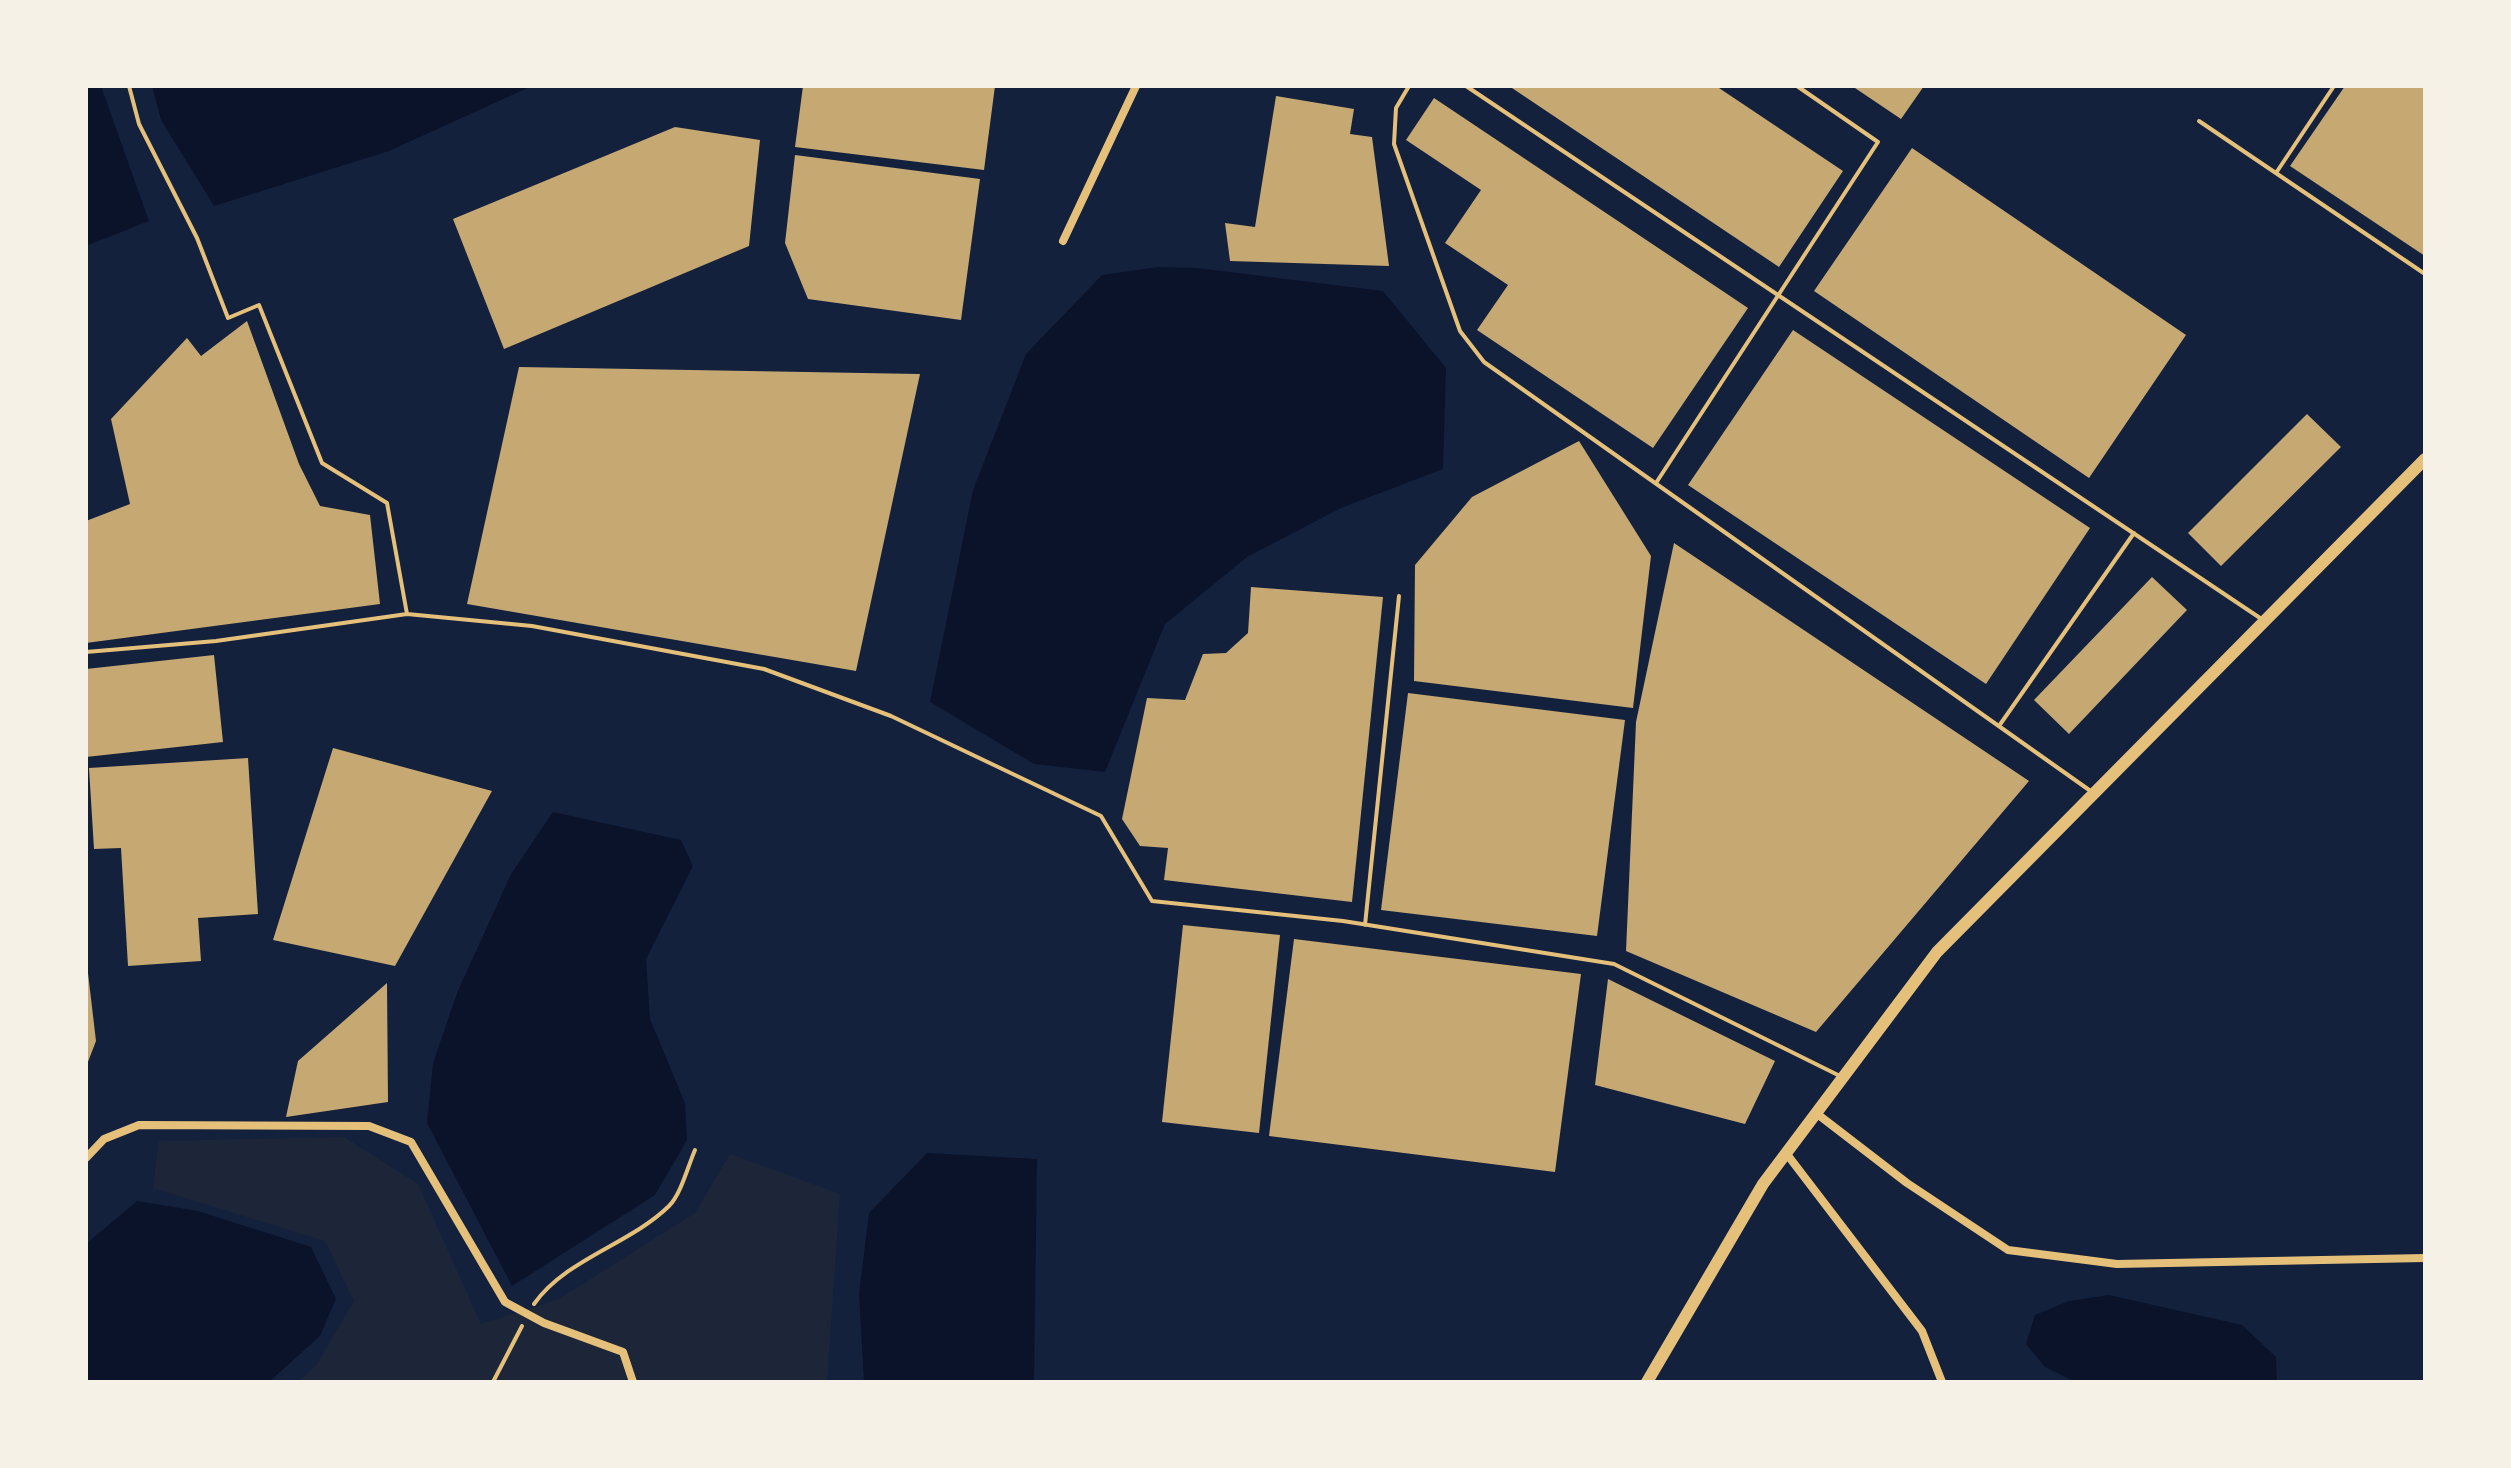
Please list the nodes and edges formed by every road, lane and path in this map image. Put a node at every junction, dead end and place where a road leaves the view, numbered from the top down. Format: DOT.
graph roads {
  1 [pos="129,86"];
  2 [pos="1136,86"];
  3 [pos="1409,86"];
  4 [pos="1466,86"];
  5 [pos="1797,86"];
  6 [pos="2334,86"];
  7 [pos="2199,121"];
  8 [pos="2276,173"];
  9 [pos="1063,241"];
  10 [pos="2425,274"];
  11 [pos="1780,296"];
  12 [pos="2425,459"];
  13 [pos="1656,483"];
  14 [pos="2134,533"];
  15 [pos="1399,596"];
  16 [pos="407,614"];
  17 [pos="2265,621"];
  18 [pos="86,652"];
  19 [pos="1999,726"];
  20 [pos="2094,794"];
  21 [pos="1365,925"];
  22 [pos="1843,1078"];
  23 [pos="1816,1113"];
  24 [pos="695,1150"];
  25 [pos="1786,1153"];
  26 [pos="86,1158"];
  27 [pos="2425,1258"];
  28 [pos="527,1314"];
  29 [pos="493,1382"];
  30 [pos="633,1382"];
  31 [pos="1647,1382"];
  32 [pos="1942,1382"];
  1 -- 16 [label="lane"];
  2 -- 9 [label="street"];
  3 -- 13 [label="lane"];
  4 -- 11 [label="lane"];
  5 -- 11 [label="lane"];
  6 -- 8 [label="lane"];
  7 -- 8 [label="lane"];
  8 -- 10 [label="lane"];
  11 -- 13 [label="lane"];
  11 -- 14 [label="lane"];
  12 -- 17 [label="main road"];
  13 -- 19 [label="lane"];
  14 -- 17 [label="lane"];
  14 -- 19 [label="lane"];
  15 -- 21 [label="lane"];
  16 -- 18 [label="lane"];
  16 -- 21 [label="lane"];
  17 -- 20 [label="main road"];
  19 -- 20 [label="lane"];
  20 -- 22 [label="main road"];
  21 -- 22 [label="lane"];
  22 -- 23 [label="main road"];
  23 -- 25 [label="main road"];
  23 -- 27 [label="street"];
  24 -- 28 [label="path"];
  25 -- 31 [label="main road"];
  25 -- 32 [label="street"];
  26 -- 28 [label="street"];
  28 -- 29 [label="path"];
  28 -- 30 [label="street"];
}
